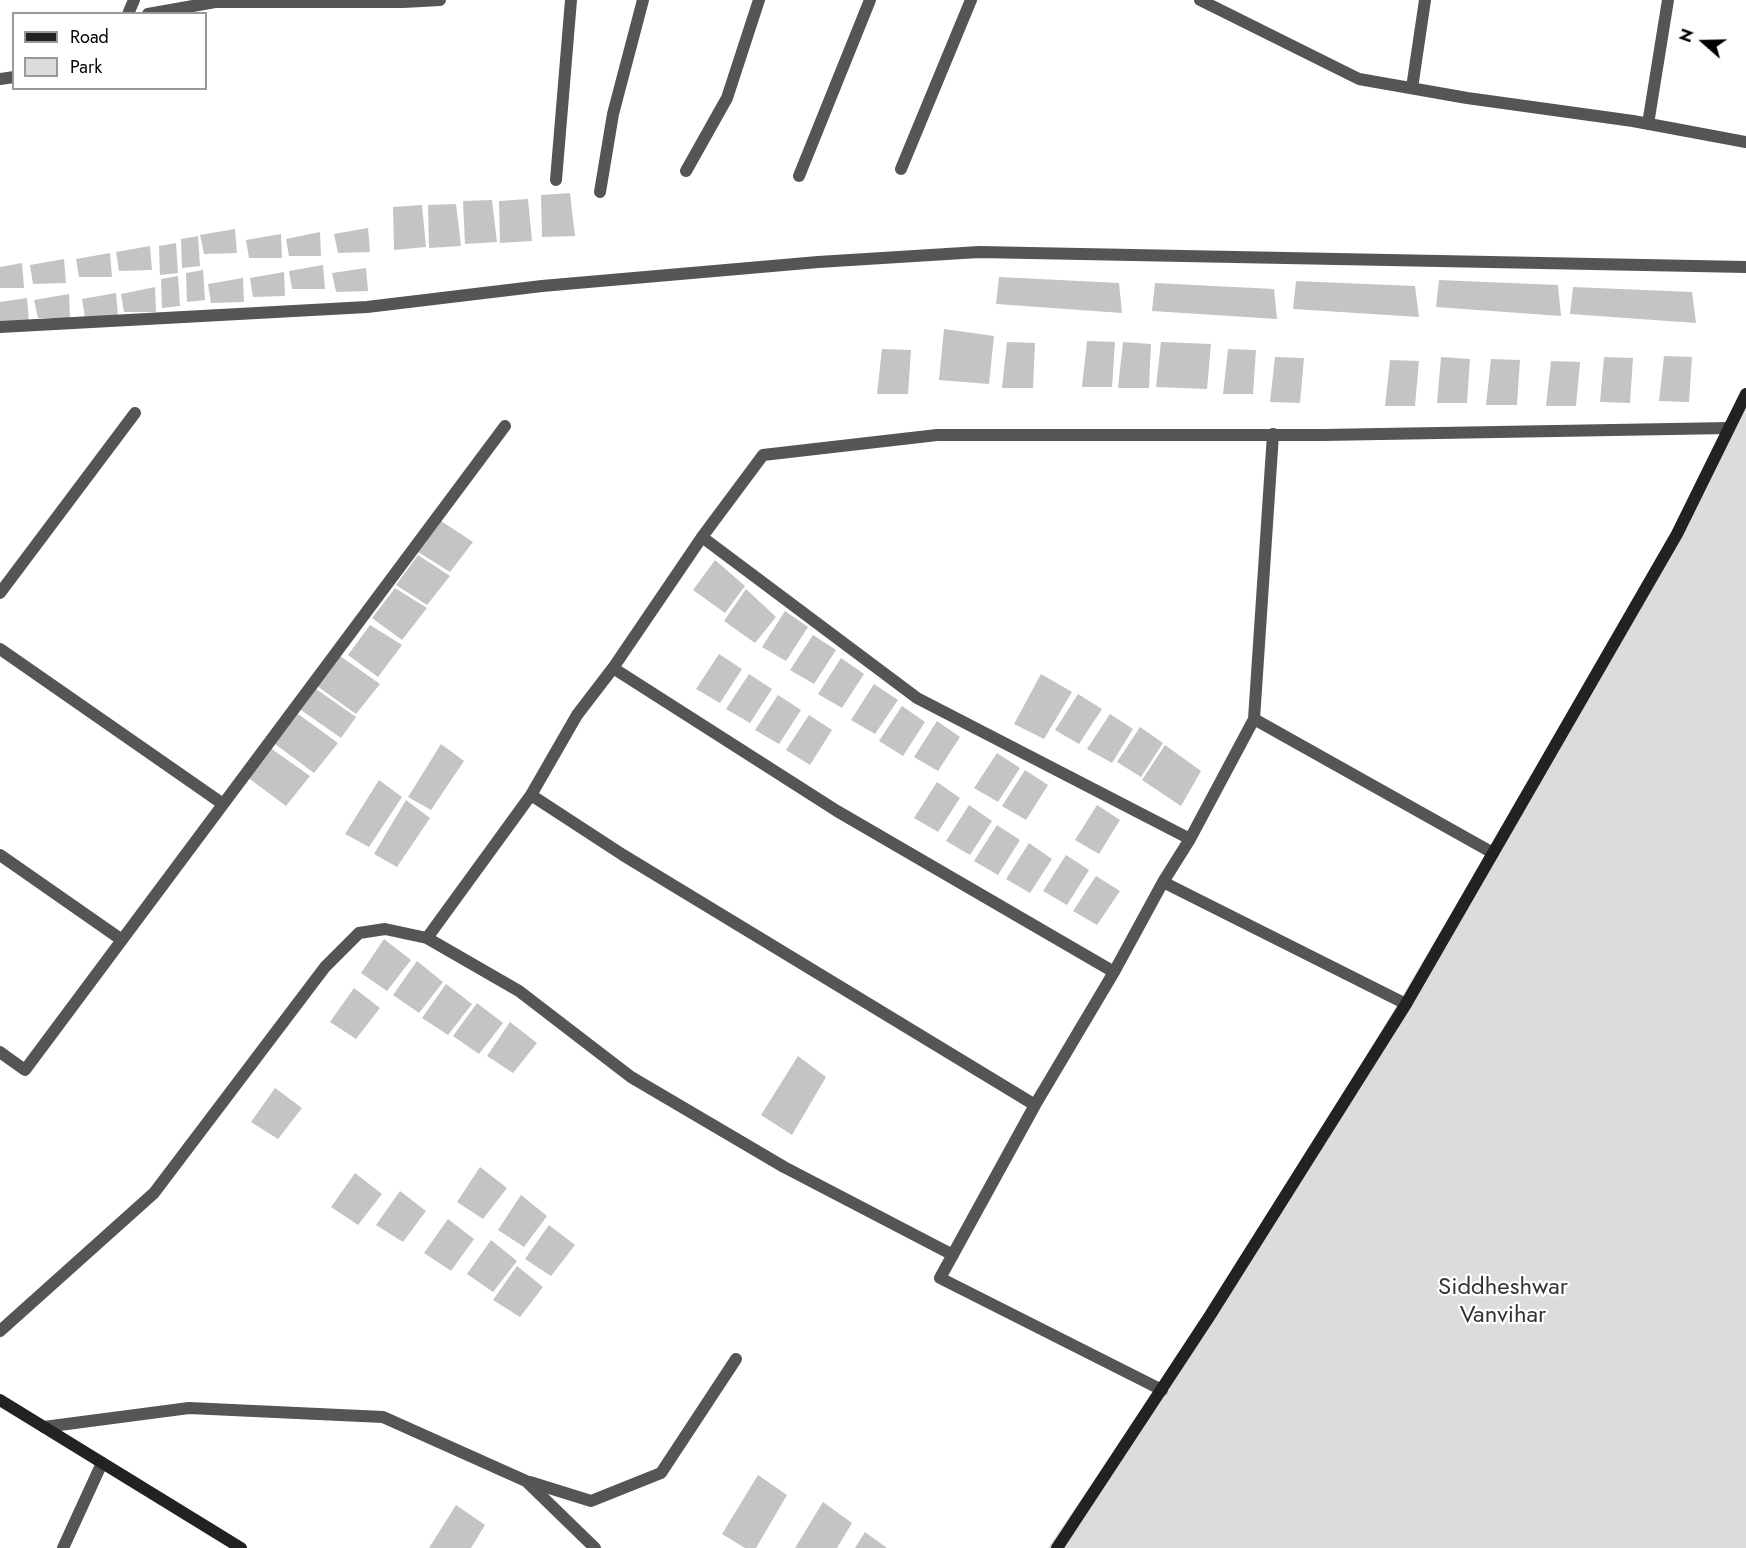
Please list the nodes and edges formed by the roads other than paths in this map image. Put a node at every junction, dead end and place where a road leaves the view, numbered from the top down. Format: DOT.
graph roads {
  1 [pos="440,0"];
  2 [pos="571,0"];
  3 [pos="643,0"];
  4 [pos="759,0"];
  5 [pos="870,0"];
  6 [pos="971,0"];
  7 [pos="1200,0"];
  8 [pos="1425,0"];
  9 [pos="1668,0"];
  10 [pos="159,12"];
  11 [pos="1412,88"];
  12 [pos="1648,124"];
  13 [pos="1746,142"];
  14 [pos="901,169"];
  15 [pos="686,171"];
  16 [pos="799,176"];
  17 [pos="556,180"];
  18 [pos="600,192"];
  19 [pos="1746,267"];
  20 [pos="0,327"];
  21 [pos="1746,394"];
  22 [pos="135,414"];
  23 [pos="505,426"];
  24 [pos="1730,428"];
  25 [pos="1273,434"];
  26 [pos="702,537"];
  27 [pos="0,593"];
  28 [pos="0,649"];
  29 [pos="613,668"];
  30 [pos="1254,719"];
  31 [pos="531,795"];
  32 [pos="223,804"];
  33 [pos="1190,839"];
  34 [pos="1493,853"];
  35 [pos="0,855"];
  36 [pos="1163,882"];
  37 [pos="427,938"];
  38 [pos="122,940"];
  39 [pos="1114,972"];
  40 [pos="1406,1005"];
  41 [pos="0,1052"];
  42 [pos="1035,1105"];
  43 [pos="953,1255"];
  44 [pos="0,1331"];
  45 [pos="736,1359"];
  46 [pos="1162,1389"];
  47 [pos="0,1400"];
  48 [pos="44,1427"];
  49 [pos="102,1463"];
  50 [pos="526,1481"];
  51 [pos="63,1548"];
  52 [pos="241,1548"];
  53 [pos="595,1548"];
  54 [pos="1057,1548"];
  1 -- 10 [label="street"];
  2 -- 17 [label="street"];
  3 -- 18 [label="street"];
  4 -- 15 [label="street"];
  5 -- 16 [label="street"];
  6 -- 14 [label="street"];
  7 -- 11 [label="street"];
  8 -- 11 [label="street"];
  9 -- 12 [label="street"];
  11 -- 12 [label="street"];
  12 -- 13 [label="street"];
  19 -- 20 [label="street"];
  21 -- 24 [label="street"];
  22 -- 27 [label="street"];
  23 -- 32 [label="street"];
  24 -- 25 [label="street"];
  24 -- 34 [label="street"];
  25 -- 26 [label="street"];
  25 -- 30 [label="street"];
  26 -- 29 [label="street"];
  26 -- 33 [label="street"];
  28 -- 32 [label="street"];
  29 -- 31 [label="street"];
  29 -- 39 [label="street"];
  30 -- 33 [label="street"];
  30 -- 34 [label="street"];
  31 -- 37 [label="street"];
  31 -- 42 [label="street"];
  32 -- 38 [label="street"];
  33 -- 36 [label="street"];
  34 -- 40 [label="street"];
  35 -- 38 [label="street"];
  36 -- 39 [label="street"];
  36 -- 40 [label="street"];
  37 -- 43 [label="street"];
  37 -- 44 [label="street"];
  38 -- 41 [label="street"];
  39 -- 42 [label="street"];
  40 -- 46 [label="street"];
  42 -- 43 [label="street"];
  43 -- 46 [label="street"];
  45 -- 50 [label="street"];
  46 -- 54 [label="street"];
  47 -- 48 [label="street"];
  48 -- 49 [label="street"];
  48 -- 50 [label="street"];
  49 -- 51 [label="street"];
  49 -- 52 [label="street"];
  50 -- 53 [label="street"];
}
